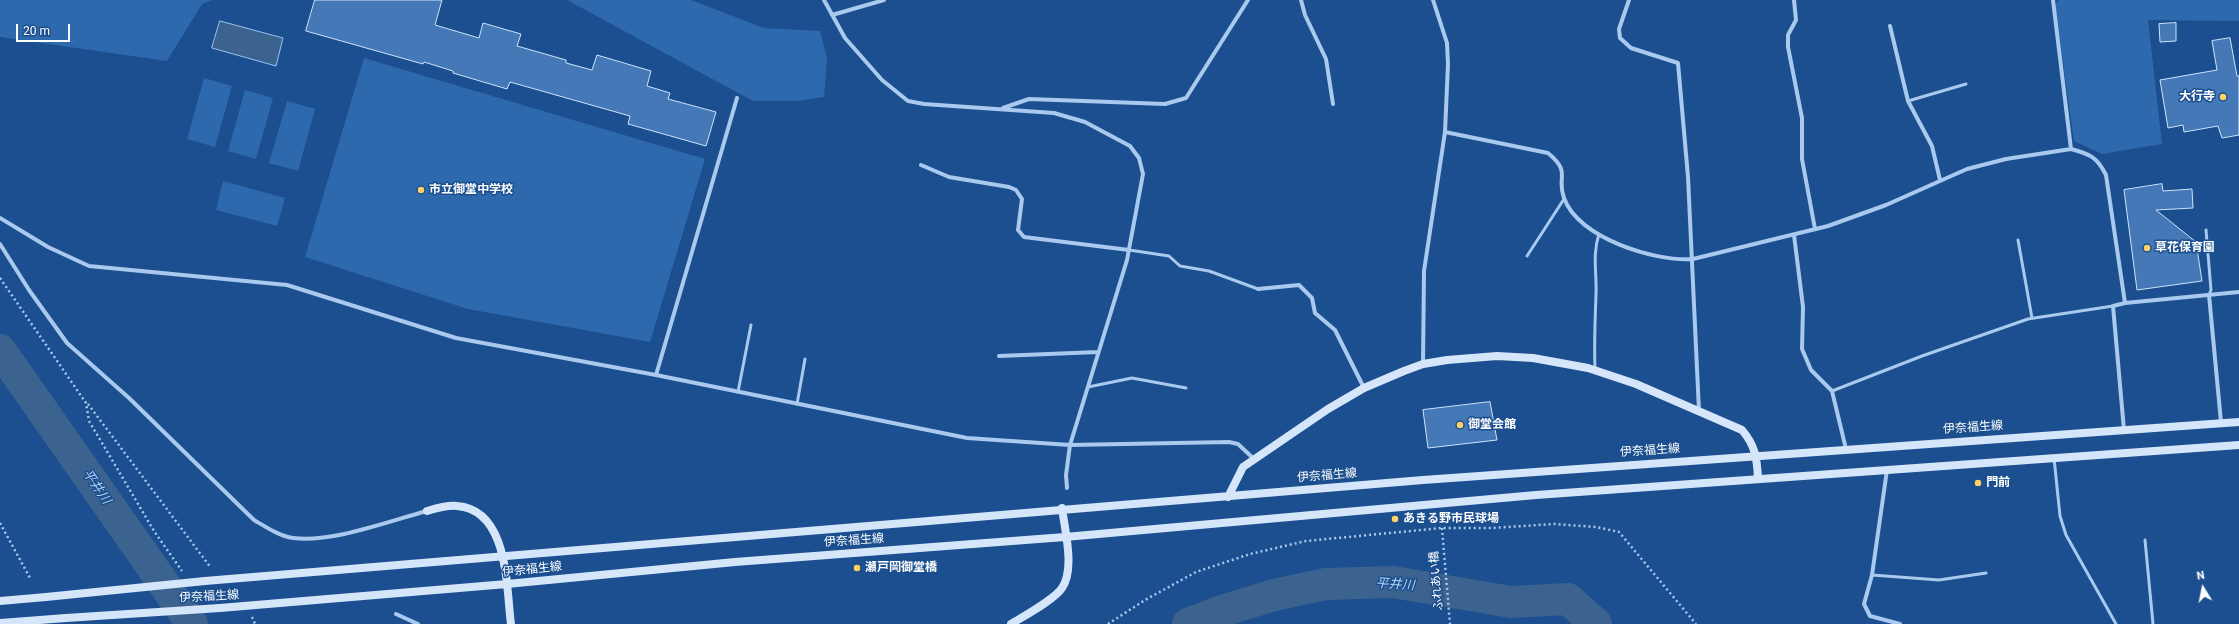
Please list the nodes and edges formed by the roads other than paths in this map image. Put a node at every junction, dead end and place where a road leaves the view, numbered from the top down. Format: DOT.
graph roads {
  1 [pos="824,0"];
  2 [pos="884,0"];
  3 [pos="1248,0"];
  4 [pos="1301,0"];
  5 [pos="1433,0"];
  6 [pos="1629,0"];
  7 [pos="1794,0"];
  8 [pos="2054,0"];
  9 [pos="832,15"];
  10 [pos="1890,26"];
  11 [pos="1966,84"];
  12 [pos="737,98"];
  13 [pos="1908,101"];
  14 [pos="1333,104"];
  15 [pos="1001,108"];
  16 [pos="1445,132"];
  17 [pos="2071,149"];
  18 [pos="921,165"];
  19 [pos="1940,180"];
  20 [pos="1564,198"];
  21 [pos="0,218"];
  22 [pos="1815,229"];
  23 [pos="2206,230"];
  24 [pos="1599,234"];
  25 [pos="1794,235"];
  26 [pos="2018,240"];
  27 [pos="0,244"];
  28 [pos="1129,250"];
  29 [pos="1527,256"];
  30 [pos="1693,259"];
  31 [pos="1258,289"];
  32 [pos="2239,292"];
  33 [pos="2209,295"];
  34 [pos="2124,303"];
  35 [pos="2113,306"];
  36 [pos="2032,318"];
  37 [pos="751,325"];
  38 [pos="1098,352"];
  39 [pos="999,356"];
  40 [pos="805,359"];
  41 [pos="1423,364"];
  42 [pos="1595,371"];
  43 [pos="656,375"];
  44 [pos="1088,387"];
  45 [pos="1186,388"];
  46 [pos="1364,388"];
  47 [pos="1832,391"];
  48 [pos="738,392"];
  49 [pos="797,404"];
  50 [pos="1699,411"];
  51 [pos="2221,422"];
  52 [pos="2239,422"];
  53 [pos="2124,430"];
  54 [pos="1070,445"];
  55 [pos="2239,445"];
  56 [pos="1846,449"];
  57 [pos="1757,454"];
  58 [pos="2054,458"];
  59 [pos="1254,459"];
  60 [pos="1887,470"];
  61 [pos="1758,478"];
  62 [pos="1068,488"];
  63 [pos="1228,497"];
  64 [pos="1062,508"];
  65 [pos="427,511"];
  66 [pos="1065,537"];
  67 [pos="2145,540"];
  68 [pos="503,556"];
  69 [pos="1986,573"];
  70 [pos="1872,575"];
  71 [pos="507,584"];
  72 [pos="0,601"];
  73 [pos="396,614"];
  74 [pos="0,623"];
  75 [pos="418,624"];
  76 [pos="511,624"];
  77 [pos="1011,624"];
  78 [pos="1900,624"];
  79 [pos="2116,624"];
  80 [pos="2154,624"];
  1 -- 9 [label="street"];
  2 -- 9 [label="street"];
  3 -- 15 [label="street"];
  4 -- 14 [label="street"];
  5 -- 16 [label="street"];
  6 -- 30 [label="street"];
  7 -- 22 [label="street"];
  8 -- 17 [label="street"];
  9 -- 15 [label="street"];
  10 -- 13 [label="street"];
  11 -- 13 [label="lane"];
  12 -- 43 [label="street"];
  13 -- 19 [label="street"];
  15 -- 28 [label="street"];
  16 -- 20 [label="street"];
  16 -- 41 [label="street"];
  17 -- 19 [label="street"];
  17 -- 34 [label="street"];
  18 -- 28 [label="street"];
  19 -- 22 [label="street"];
  20 -- 24 [label="street"];
  20 -- 29 [label="lane"];
  21 -- 43 [label="street"];
  22 -- 25 [label="street"];
  23 -- 33 [label="lane"];
  24 -- 30 [label="street"];
  24 -- 42 [label="lane"];
  25 -- 30 [label="street"];
  25 -- 47 [label="street"];
  26 -- 36 [label="lane"];
  27 -- 65 [label="street"];
  28 -- 31 [label="lane"];
  28 -- 38 [label="street"];
  30 -- 50 [label="street"];
  31 -- 46 [label="street"];
  32 -- 33 [label="street"];
  33 -- 34 [label="street"];
  33 -- 51 [label="street"];
  34 -- 35 [label="street"];
  35 -- 36 [label="lane"];
  35 -- 53 [label="street"];
  36 -- 47 [label="lane"];
  37 -- 48 [label="lane"];
  38 -- 39 [label="street"];
  38 -- 44 [label="street"];
  40 -- 49 [label="lane"];
  41 -- 42 [label="main road"];
  41 -- 46 [label="main road"];
  42 -- 50 [label="main road"];
  43 -- 48 [label="street"];
  44 -- 45 [label="lane"];
  44 -- 54 [label="street"];
  46 -- 59 [label="main road"];
  47 -- 56 [label="street"];
  48 -- 49 [label="street"];
  49 -- 54 [label="street"];
  50 -- 57 [label="main road"];
  51 -- 52 [label="main road, 伊奈福生線"];
  51 -- 53 [label="main road, 伊奈福生線"];
  53 -- 56 [label="main road, 伊奈福生線"];
  54 -- 59 [label="street"];
  54 -- 62 [label="street"];
  55 -- 58 [label="main road, 伊奈福生線"];
  56 -- 57 [label="main road, 伊奈福生線"];
  57 -- 61 [label="main road"];
  57 -- 63 [label="main road, 伊奈福生線"];
  58 -- 60 [label="main road, 伊奈福生線"];
  58 -- 79 [label="lane"];
  59 -- 63 [label="main road"];
  60 -- 61 [label="main road, 伊奈福生線"];
  60 -- 70 [label="street"];
  61 -- 66 [label="main road, 伊奈福生線"];
  63 -- 64 [label="main road, 伊奈福生線"];
  64 -- 66 [label="main road"];
  64 -- 68 [label="main road, 伊奈福生線"];
  65 -- 68 [label="main road"];
  66 -- 71 [label="main road, 伊奈福生線"];
  66 -- 77 [label="main road"];
  67 -- 80 [label="lane"];
  68 -- 71 [label="main road"];
  68 -- 72 [label="main road, 伊奈福生線, bridge"];
  69 -- 70 [label="lane"];
  70 -- 78 [label="street"];
  71 -- 74 [label="main road, 伊奈福生線, bridge"];
  71 -- 76 [label="main road"];
  73 -- 75 [label="street"];
}
